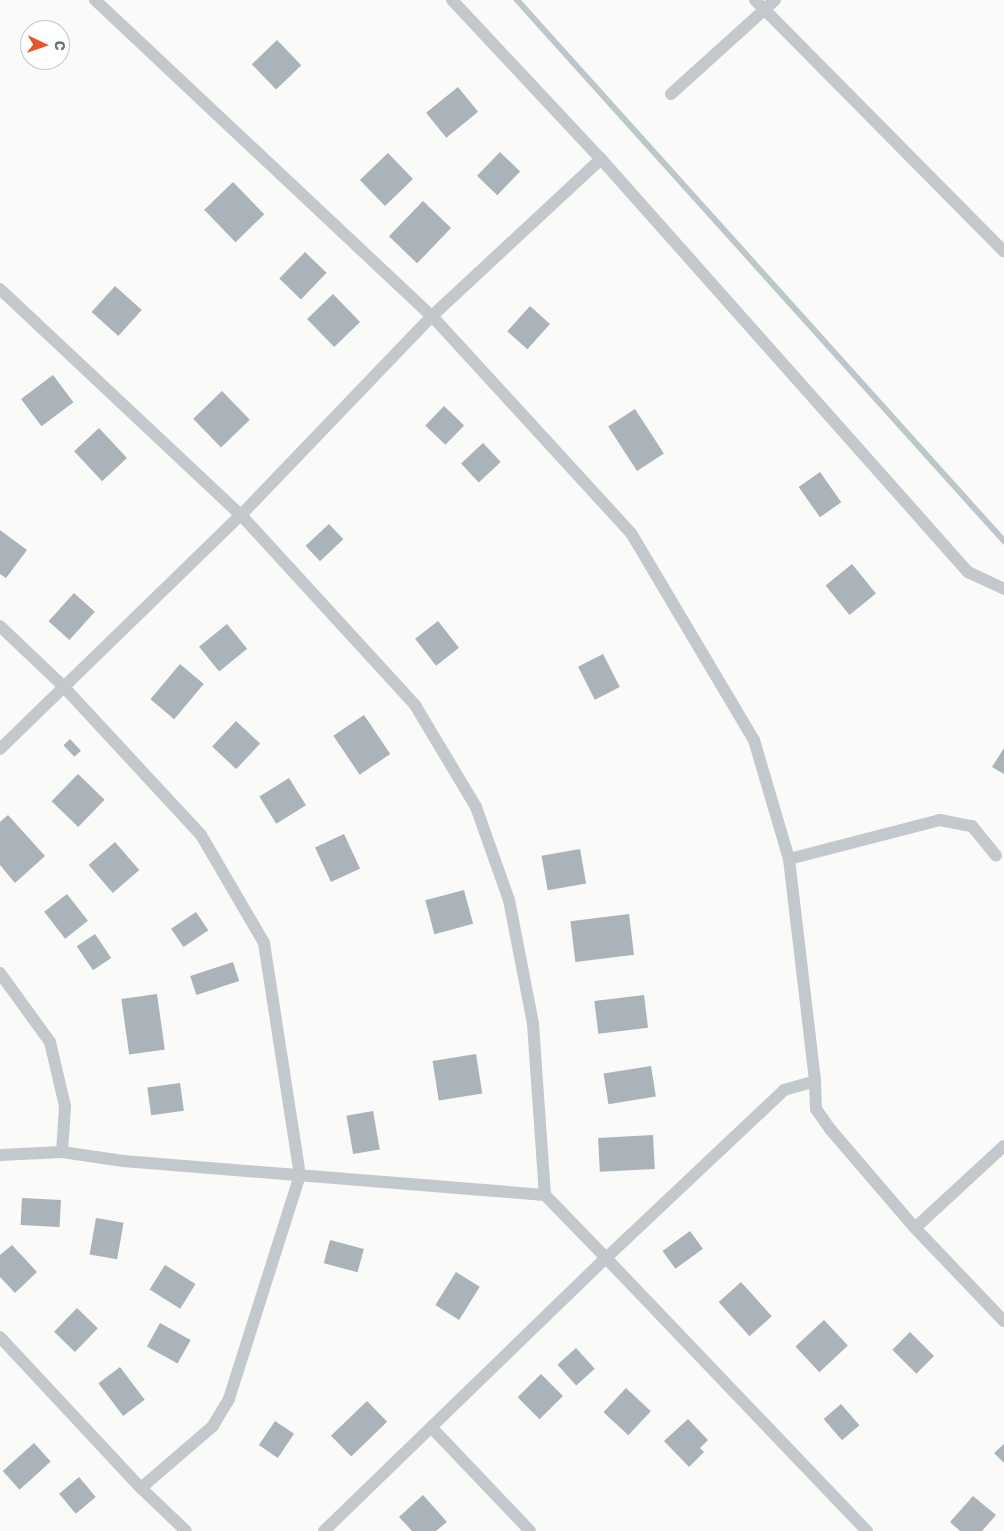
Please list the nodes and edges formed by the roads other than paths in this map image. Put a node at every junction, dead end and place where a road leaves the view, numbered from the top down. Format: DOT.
graph roads {
  1 [pos="95,0"];
  2 [pos="452,0"];
  3 [pos="755,0"];
  4 [pos="775,0"];
  5 [pos="765,10"];
  6 [pos="671,94"];
  7 [pos="600,159"];
  8 [pos="1004,252"];
  9 [pos="0,288"];
  10 [pos="432,316"];
  11 [pos="240,515"];
  12 [pos="1004,589"];
  13 [pos="0,626"];
  14 [pos="64,686"];
  15 [pos="0,749"];
  16 [pos="996,856"];
  17 [pos="789,859"];
  18 [pos="0,973"];
  19 [pos="815,1081"];
  20 [pos="1004,1146"];
  21 [pos="62,1152"];
  22 [pos="0,1155"];
  23 [pos="300,1175"];
  24 [pos="545,1195"];
  25 [pos="915,1228"];
  26 [pos="606,1258"];
  27 [pos="1004,1321"];
  28 [pos="0,1338"];
  29 [pos="432,1428"];
  30 [pos="141,1488"];
  31 [pos="186,1531"];
  32 [pos="324,1531"];
  33 [pos="530,1531"];
  34 [pos="867,1531"];
  1 -- 10 [label="lane"];
  2 -- 7 [label="lane"];
  3 -- 5 [label="lane"];
  4 -- 5 [label="lane"];
  5 -- 6 [label="lane"];
  5 -- 8 [label="lane"];
  7 -- 10 [label="lane"];
  7 -- 12 [label="lane"];
  9 -- 11 [label="lane"];
  10 -- 11 [label="lane"];
  10 -- 17 [label="lane"];
  11 -- 14 [label="lane"];
  11 -- 24 [label="lane"];
  13 -- 14 [label="lane"];
  14 -- 15 [label="lane"];
  14 -- 23 [label="lane"];
  16 -- 17 [label="lane"];
  17 -- 19 [label="lane"];
  18 -- 21 [label="lane"];
  19 -- 25 [label="lane"];
  19 -- 26 [label="lane"];
  20 -- 25 [label="lane"];
  21 -- 22 [label="lane"];
  21 -- 23 [label="lane"];
  23 -- 24 [label="lane"];
  23 -- 30 [label="lane"];
  24 -- 26 [label="lane"];
  25 -- 27 [label="lane"];
  26 -- 29 [label="lane"];
  26 -- 34 [label="lane"];
  28 -- 30 [label="lane"];
  29 -- 32 [label="lane"];
  29 -- 33 [label="lane"];
  30 -- 31 [label="lane"];
}
